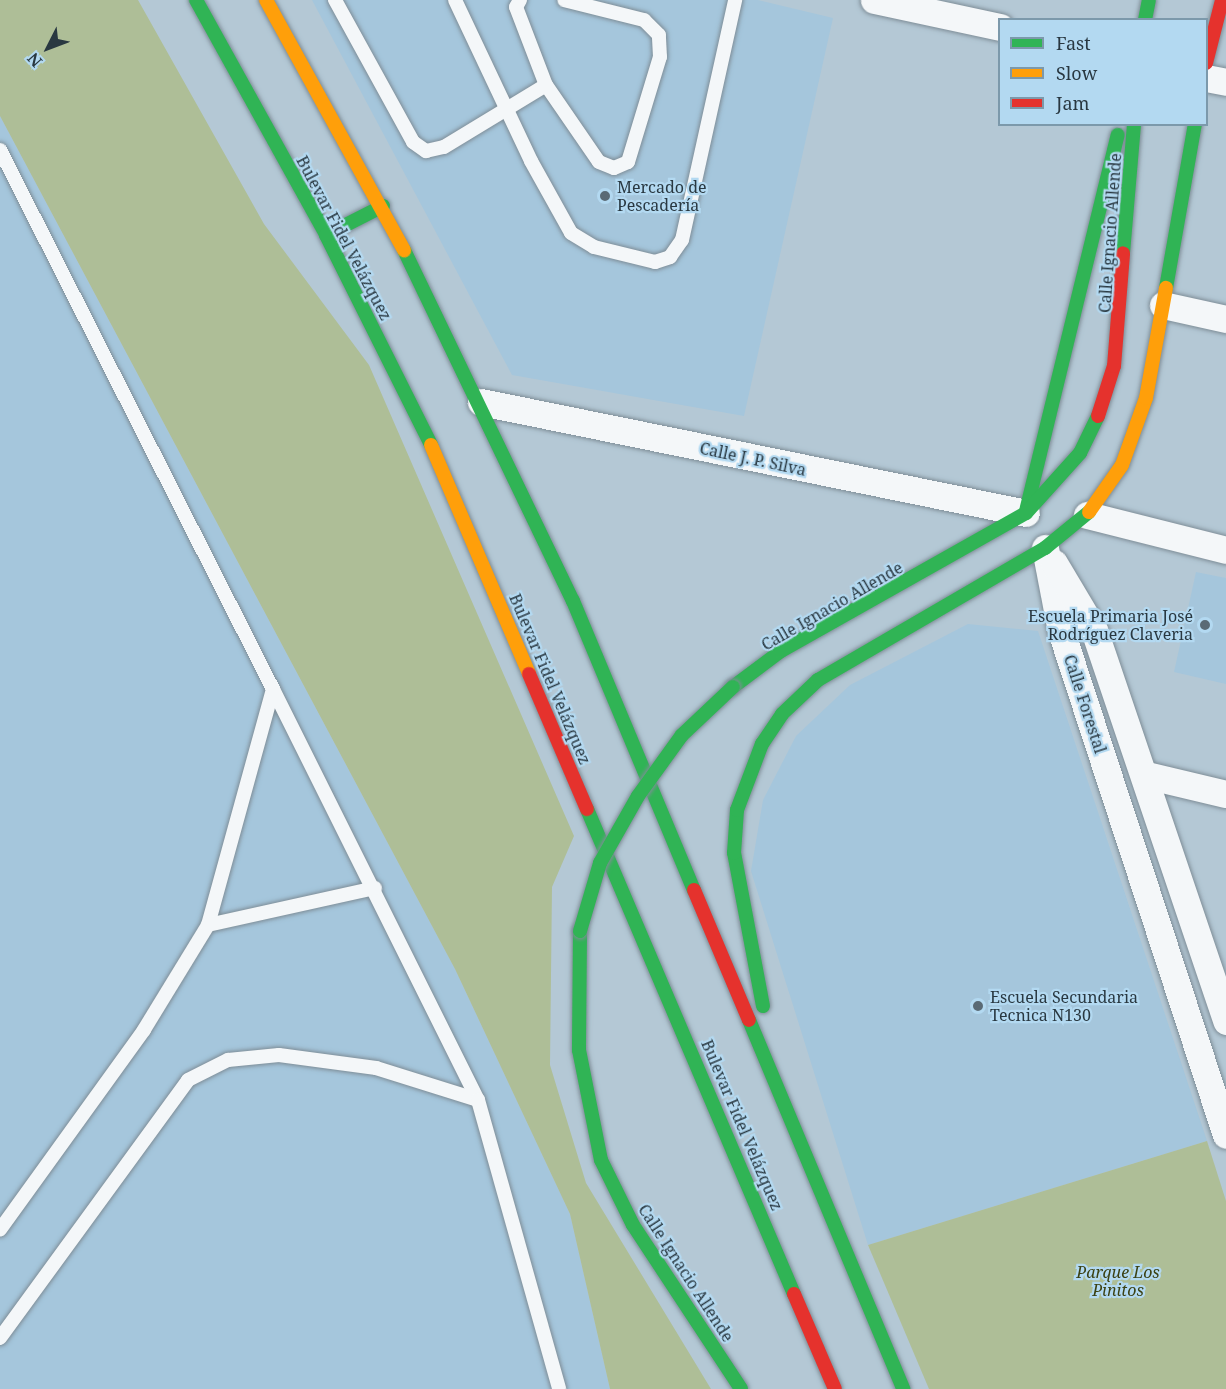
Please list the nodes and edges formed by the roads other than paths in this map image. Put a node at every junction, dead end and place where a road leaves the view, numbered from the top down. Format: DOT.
graph roads {
  1 [pos="196,0"];
  2 [pos="266,0"];
  3 [pos="335,0"];
  4 [pos="455,0"];
  5 [pos="520,0"];
  6 [pos="564,0"];
  7 [pos="735,0"];
  8 [pos="874,0"];
  9 [pos="1149,0"];
  10 [pos="1222,0"];
  11 [pos="1145,18"];
  12 [pos="998,27"];
  13 [pos="1208,55"];
  14 [pos="1208,78"];
  15 [pos="1226,82"];
  16 [pos="546,85"];
  17 [pos="507,110"];
  18 [pos="1121,126"];
  19 [pos="1134,126"];
  20 [pos="1195,126"];
  21 [pos="0,150"];
  22 [pos="383,206"];
  23 [pos="326,235"];
  24 [pos="1163,305"];
  25 [pos="1226,319"];
  26 [pos="481,402"];
  27 [pos="1026,513"];
  28 [pos="1088,515"];
  29 [pos="1045,548"];
  30 [pos="1226,550"];
  31 [pos="273,689"];
  32 [pos="1146,775"];
  33 [pos="1226,794"];
  34 [pos="375,888"];
  35 [pos="208,925"];
  36 [pos="1226,1021"];
  37 [pos="1194,1036"];
  38 [pos="1226,1039"];
  39 [pos="478,1100"];
  40 [pos="1226,1135"];
  41 [pos="806,1148"];
  42 [pos="0,1230"];
  43 [pos="0,1338"];
  44 [pos="559,1389"];
  45 [pos="741,1389"];
  46 [pos="835,1389"];
  47 [pos="903,1389"];
  1 -- 23 [label="main road, Bulevar Fidel Velázquez"];
  2 -- 22 [label="main road"];
  3 -- 17 [label="lane"];
  4 -- 17 [label="lane"];
  5 -- 16 [label="lane"];
  6 -- 16 [label="lane"];
  7 -- 17 [label="lane"];
  8 -- 12 [label="street"];
  9 -- 11 [label="main road"];
  10 -- 13 [label="main road"];
  14 -- 15 [label="street"];
  16 -- 17 [label="lane"];
  18 -- 27 [label="main road"];
  19 -- 27 [label="main road, Calle Ignacio Allende"];
  20 -- 24 [label="main road"];
  21 -- 31 [label="lane"];
  22 -- 23 [label="main road"];
  22 -- 26 [label="main road"];
  23 -- 46 [label="main road, Bulevar Fidel Velázquez"];
  24 -- 25 [label="street"];
  24 -- 28 [label="main road"];
  26 -- 27 [label="street, Calle J. P. Silva"];
  26 -- 41 [label="main road"];
  27 -- 45 [label="main road, Calle Ignacio Allende, bridge"];
  28 -- 29 [label="main road"];
  28 -- 30 [label="street"];
  29 -- 32 [label="street, Calle Forestal"];
  29 -- 37 [label="street, Calle Forestal"];
  29 -- 41 [label="main road"];
  31 -- 34 [label="lane"];
  31 -- 35 [label="lane"];
  32 -- 33 [label="street"];
  32 -- 36 [label="street, Calle Forestal"];
  34 -- 35 [label="lane"];
  34 -- 39 [label="lane"];
  35 -- 42 [label="lane"];
  37 -- 38 [label="street"];
  37 -- 40 [label="street, Calle Forestal"];
  39 -- 43 [label="lane"];
  39 -- 44 [label="lane"];
  41 -- 47 [label="main road"];
}
